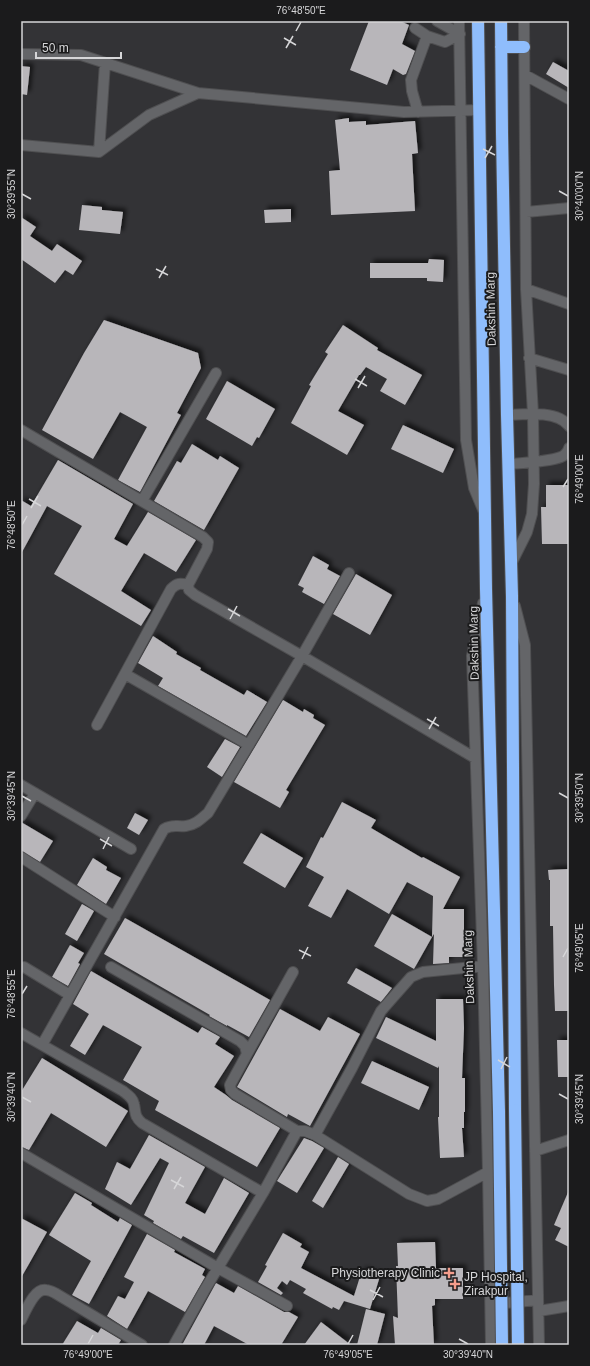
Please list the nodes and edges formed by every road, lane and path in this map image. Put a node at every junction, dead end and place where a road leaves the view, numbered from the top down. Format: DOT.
graph roads {
  1 [pos="437,21"];
  2 [pos="459,21"];
  3 [pos="478,21"];
  4 [pos="501,21"];
  5 [pos="524,21"];
  6 [pos="415,28"];
  7 [pos="460,34"];
  8 [pos="427,36"];
  9 [pos="524,46"];
  10 [pos="501,47"];
  11 [pos="21,54"];
  12 [pos="106,63"];
  13 [pos="525,75"];
  14 [pos="198,93"];
  15 [pos="569,99"];
  16 [pos="480,110"];
  17 [pos="461,111"];
  18 [pos="418,112"];
  19 [pos="21,146"];
  20 [pos="99,152"];
  21 [pos="569,208"];
  22 [pos="526,212"];
  23 [pos="526,289"];
  24 [pos="569,304"];
  25 [pos="529,358"];
  26 [pos="569,370"];
  27 [pos="216,373"];
  28 [pos="532,414"];
  29 [pos="507,415"];
  30 [pos="569,426"];
  31 [pos="21,430"];
  32 [pos="569,448"];
  33 [pos="533,462"];
  34 [pos="509,464"];
  35 [pos="142,501"];
  36 [pos="485,514"];
  37 [pos="511,564"];
  38 [pos="349,573"];
  39 [pos="188,585"];
  40 [pos="486,589"];
  41 [pos="512,596"];
  42 [pos="302,656"];
  43 [pos="124,674"];
  44 [pos="97,725"];
  45 [pos="249,744"];
  46 [pos="476,758"];
  47 [pos="21,785"];
  48 [pos="35,793"];
  49 [pos="21,816"];
  50 [pos="131,849"];
  51 [pos="21,856"];
  52 [pos="115,917"];
  53 [pos="483,966"];
  54 [pos="24,967"];
  55 [pos="111,967"];
  56 [pos="293,972"];
  57 [pos="70,996"];
  58 [pos="21,1033"];
  59 [pos="42,1045"];
  60 [pos="247,1054"];
  61 [pos="297,1132"];
  62 [pos="315,1136"];
  63 [pos="569,1140"];
  64 [pos="535,1151"];
  65 [pos="21,1153"];
  66 [pos="488,1172"];
  67 [pos="263,1193"];
  68 [pos="218,1268"];
  69 [pos="490,1304"];
  70 [pos="287,1306"];
  71 [pos="538,1306"];
  72 [pos="569,1306"];
  73 [pos="21,1320"];
  74 [pos="142,1345"];
  75 [pos="174,1345"];
  76 [pos="491,1345"];
  77 [pos="502,1345"];
  78 [pos="518,1345"];
  79 [pos="539,1345"];
  1 -- 7 [label="street"];
  2 -- 7 [label="street"];
  3 -- 16 [label="highway, Dakshin Marg"];
  4 -- 10 [label="highway, Dakshin Marg"];
  5 -- 9 [label="street"];
  6 -- 8 [label="street"];
  7 -- 8 [label="street"];
  7 -- 17 [label="street"];
  8 -- 18 [label="street"];
  9 -- 10 [label="highway"];
  9 -- 13 [label="street"];
  10 -- 29 [label="highway, Dakshin Marg"];
  11 -- 12 [label="street"];
  12 -- 14 [label="street"];
  12 -- 20 [label="street"];
  13 -- 15 [label="street"];
  13 -- 22 [label="street"];
  14 -- 18 [label="street"];
  14 -- 20 [label="street"];
  16 -- 17 [label="street"];
  16 -- 36 [label="highway, Dakshin Marg"];
  17 -- 18 [label="street"];
  17 -- 36 [label="street"];
  19 -- 20 [label="street"];
  21 -- 22 [label="street"];
  22 -- 23 [label="street"];
  23 -- 24 [label="street"];
  23 -- 25 [label="street"];
  25 -- 26 [label="street"];
  25 -- 28 [label="street"];
  27 -- 35 [label="street"];
  28 -- 29 [label="street"];
  28 -- 30 [label="street"];
  28 -- 33 [label="street"];
  29 -- 34 [label="highway, Dakshin Marg"];
  31 -- 35 [label="street"];
  32 -- 33 [label="street"];
  33 -- 34 [label="street"];
  33 -- 37 [label="street"];
  34 -- 37 [label="highway, Dakshin Marg"];
  35 -- 39 [label="street"];
  36 -- 40 [label="highway, Dakshin Marg"];
  37 -- 41 [label="highway, Dakshin Marg"];
  38 -- 42 [label="street"];
  39 -- 42 [label="street"];
  39 -- 43 [label="street"];
  40 -- 46 [label="street, Dakshin Marg"];
  40 -- 77 [label="highway, Dakshin Marg, bridge"];
  41 -- 64 [label="street, Dakshin Marg"];
  41 -- 78 [label="highway, Dakshin Marg, bridge"];
  42 -- 45 [label="street"];
  42 -- 46 [label="street"];
  43 -- 44 [label="street"];
  43 -- 45 [label="street"];
  45 -- 52 [label="street"];
  46 -- 53 [label="street, Dakshin Marg"];
  47 -- 48 [label="street"];
  48 -- 49 [label="street"];
  48 -- 50 [label="street"];
  51 -- 52 [label="street"];
  52 -- 57 [label="street"];
  53 -- 62 [label="street"];
  53 -- 66 [label="street, Dakshin Marg"];
  54 -- 57 [label="street"];
  55 -- 60 [label="street"];
  56 -- 60 [label="street"];
  57 -- 59 [label="street"];
  58 -- 59 [label="street"];
  59 -- 67 [label="street"];
  60 -- 61 [label="street"];
  61 -- 62 [label="street"];
  61 -- 67 [label="street"];
  62 -- 66 [label="street"];
  63 -- 64 [label="street"];
  64 -- 71 [label="street, Dakshin Marg"];
  65 -- 68 [label="street"];
  66 -- 69 [label="street, Dakshin Marg"];
  67 -- 68 [label="street"];
  68 -- 70 [label="street"];
  68 -- 75 [label="street"];
  69 -- 71 [label="street"];
  69 -- 76 [label="street, Dakshin Marg"];
  71 -- 72 [label="street"];
  71 -- 79 [label="street, Dakshin Marg"];
  73 -- 74 [label="street"];
}
